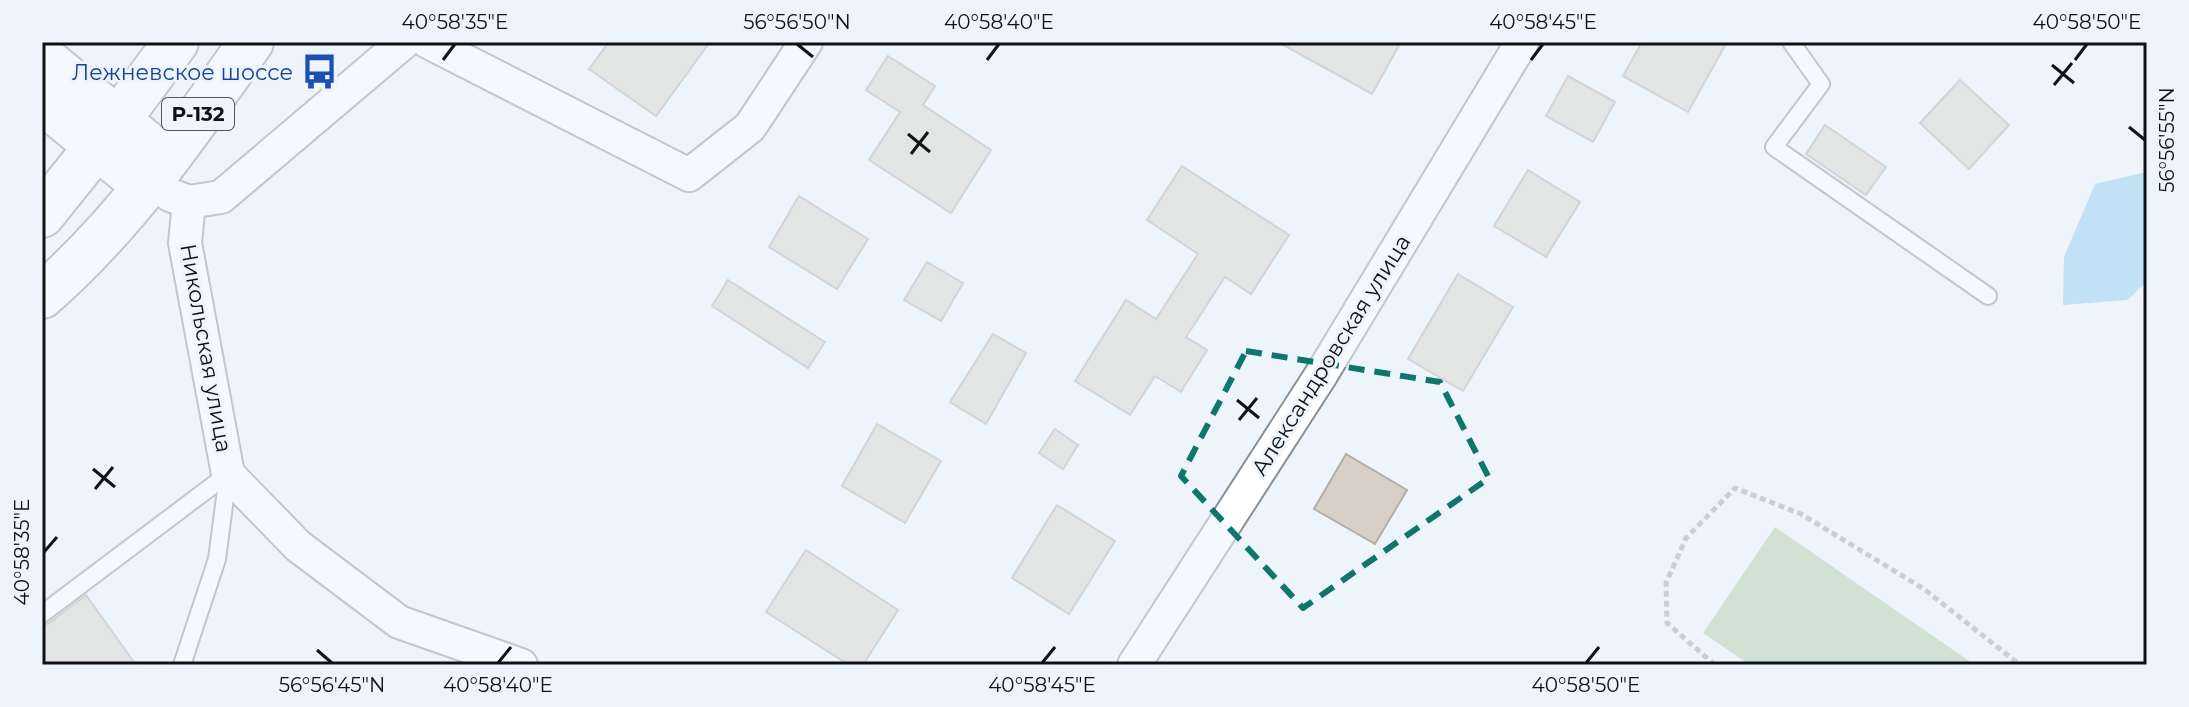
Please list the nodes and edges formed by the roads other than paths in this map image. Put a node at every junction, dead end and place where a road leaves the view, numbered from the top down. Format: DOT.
graph roads {
  1 [pos="176,42"];
  2 [pos="251,42"];
  3 [pos="404,42"];
  4 [pos="428,42"];
  5 [pos="806,42"];
  6 [pos="1522,42"];
  7 [pos="1791,42"];
  8 [pos="42,57"];
  9 [pos="42,101"];
  10 [pos="108,133"];
  11 [pos="155,173"];
  12 [pos="189,202"];
  13 [pos="42,215"];
  14 [pos="42,296"];
  15 [pos="1988,296"];
  16 [pos="228,474"];
  17 [pos="42,614"];
  18 [pos="182,665"];
  19 [pos="521,665"];
  20 [pos="1134,665"];
  1 -- 10 [label="main road, Р-132"];
  2 -- 11 [label="main road, Р-132"];
  3 -- 12 [label="street"];
  4 -- 5 [label="street"];
  6 -- 20 [label="street, Александровская улица"];
  7 -- 15 [label="lane"];
  8 -- 10 [label="main road"];
  9 -- 10 [label="main road"];
  10 -- 11 [label="main road"];
  10 -- 13 [label="main road, Р-132"];
  11 -- 12 [label="street"];
  11 -- 14 [label="main road, Р-132"];
  12 -- 16 [label="street, Никольская улица"];
  16 -- 17 [label="lane"];
  16 -- 18 [label="lane"];
  16 -- 19 [label="street, Никольская улица"];
}
